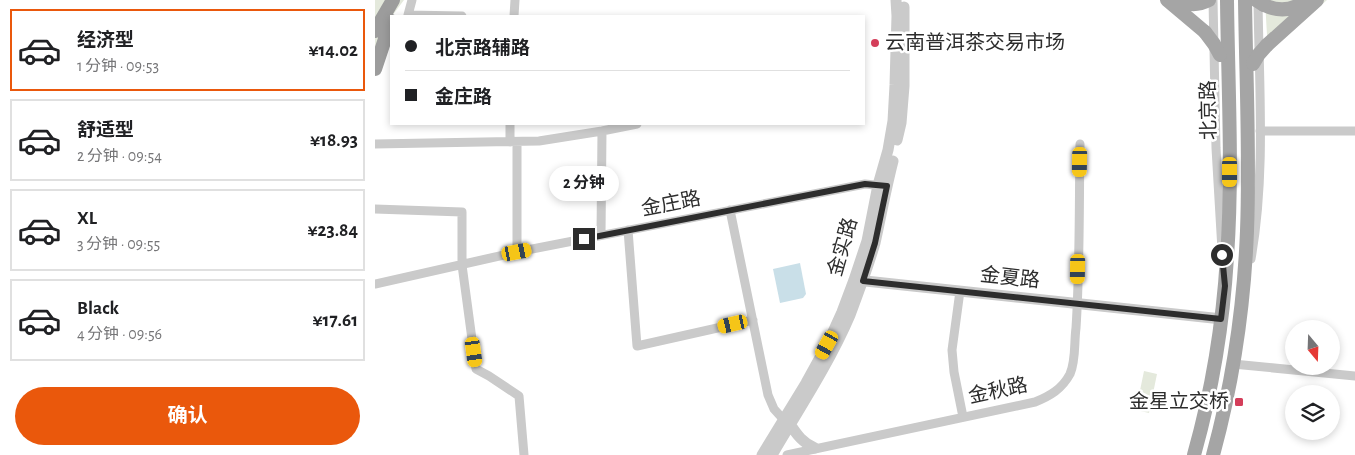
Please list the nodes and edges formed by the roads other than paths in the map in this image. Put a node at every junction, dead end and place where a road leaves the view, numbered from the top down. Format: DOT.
graph roads {
  1 [pos="393,0"];
  2 [pos="400,0"];
  3 [pos="412,0"];
  4 [pos="515,0"];
  5 [pos="896,0"];
  6 [pos="903,0"];
  7 [pos="1167,0"];
  8 [pos="1179,0"];
  9 [pos="1210,0"];
  10 [pos="1227,0"];
  11 [pos="1245,0"];
  12 [pos="1306,0"];
  13 [pos="1317,0"];
  14 [pos="1259,2"];
  15 [pos="393,15"];
  16 [pos="408,15"];
  17 [pos="514,15"];
  18 [pos="390,24"];
  19 [pos="375,31"];
  20 [pos="375,69"];
  21 [pos="1229,108"];
  22 [pos="1247,108"];
  23 [pos="511,125"];
  24 [pos="632,125"];
  25 [pos="602,131"];
  26 [pos="1260,131"];
  27 [pos="1355,131"];
  28 [pos="513,142"];
  29 [pos="375,144"];
  30 [pos="1080,144"];
  31 [pos="882,186"];
  32 [pos="375,209"];
  33 [pos="730,210"];
  34 [pos="628,230"];
  35 [pos="601,235"];
  36 [pos="517,252"];
  37 [pos="461,265"];
  38 [pos="859,280"];
  39 [pos="375,284"];
  40 [pos="1225,286"];
  41 [pos="1243,288"];
  42 [pos="961,292"];
  43 [pos="1077,304"];
  44 [pos="1221,319"];
  45 [pos="753,320"];
  46 [pos="1233,364"];
  47 [pos="1355,376"];
  48 [pos="963,417"];
  49 [pos="787,422"];
  50 [pos="815,448"];
  51 [pos="524,455"];
  52 [pos="762,455"];
  53 [pos="772,455"];
  54 [pos="787,455"];
  55 [pos="1194,455"];
  56 [pos="1213,455"];
  1 -- 19 [label="highway"];
  2 -- 15 [label="highway"];
  3 -- 16 [label="street"];
  4 -- 17 [label="street"];
  5 -- 31 [label="street, 金实路"];
  6 -- 31 [label="street, 金实路"];
  7 -- 21 [label="main road, bridge"];
  8 -- 9 [label="main road"];
  9 -- 40 [label="street"];
  10 -- 21 [label="main road, 北京路"];
  11 -- 22 [label="main road, 北京路"];
  12 -- 14 [label="main road"];
  13 -- 22 [label="main road, bridge"];
  14 -- 26 [label="street"];
  18 -- 20 [label="highway"];
  21 -- 40 [label="main road, 北京路"];
  22 -- 41 [label="main road, 北京路"];
  23 -- 28 [label="street"];
  24 -- 25 [label="street"];
  25 -- 28 [label="street"];
  25 -- 35 [label="street"];
  26 -- 27 [label="street"];
  26 -- 41 [label="street"];
  28 -- 29 [label="street"];
  28 -- 36 [label="street"];
  30 -- 43 [label="street, 金秋路"];
  31 -- 33 [label="street, 金庄路"];
  31 -- 38 [label="street, 金实路"];
  32 -- 37 [label="street"];
  33 -- 34 [label="street, 金庄路"];
  33 -- 45 [label="street"];
  34 -- 35 [label="street, 金庄路"];
  34 -- 45 [label="street"];
  35 -- 36 [label="street, 金庄路"];
  36 -- 37 [label="street, 金庄路"];
  37 -- 39 [label="street, 金庄路"];
  37 -- 51 [label="street"];
  38 -- 42 [label="street, 金夏路"];
  38 -- 49 [label="street, 金实路"];
  40 -- 44 [label="main road, 北京路"];
  41 -- 46 [label="main road, 北京路"];
  42 -- 43 [label="street, 金夏路"];
  42 -- 48 [label="street"];
  43 -- 44 [label="street, 金夏路"];
  43 -- 48 [label="street, 金秋路"];
  44 -- 55 [label="main road, 北京路"];
  45 -- 49 [label="street"];
  46 -- 47 [label="street"];
  46 -- 56 [label="main road, 北京路"];
  48 -- 50 [label="street, 金秋路"];
  49 -- 50 [label="street"];
  49 -- 52 [label="street, 金实路"];
  49 -- 53 [label="street, 金实路"];
  50 -- 54 [label="street, 金秋路"];
}
